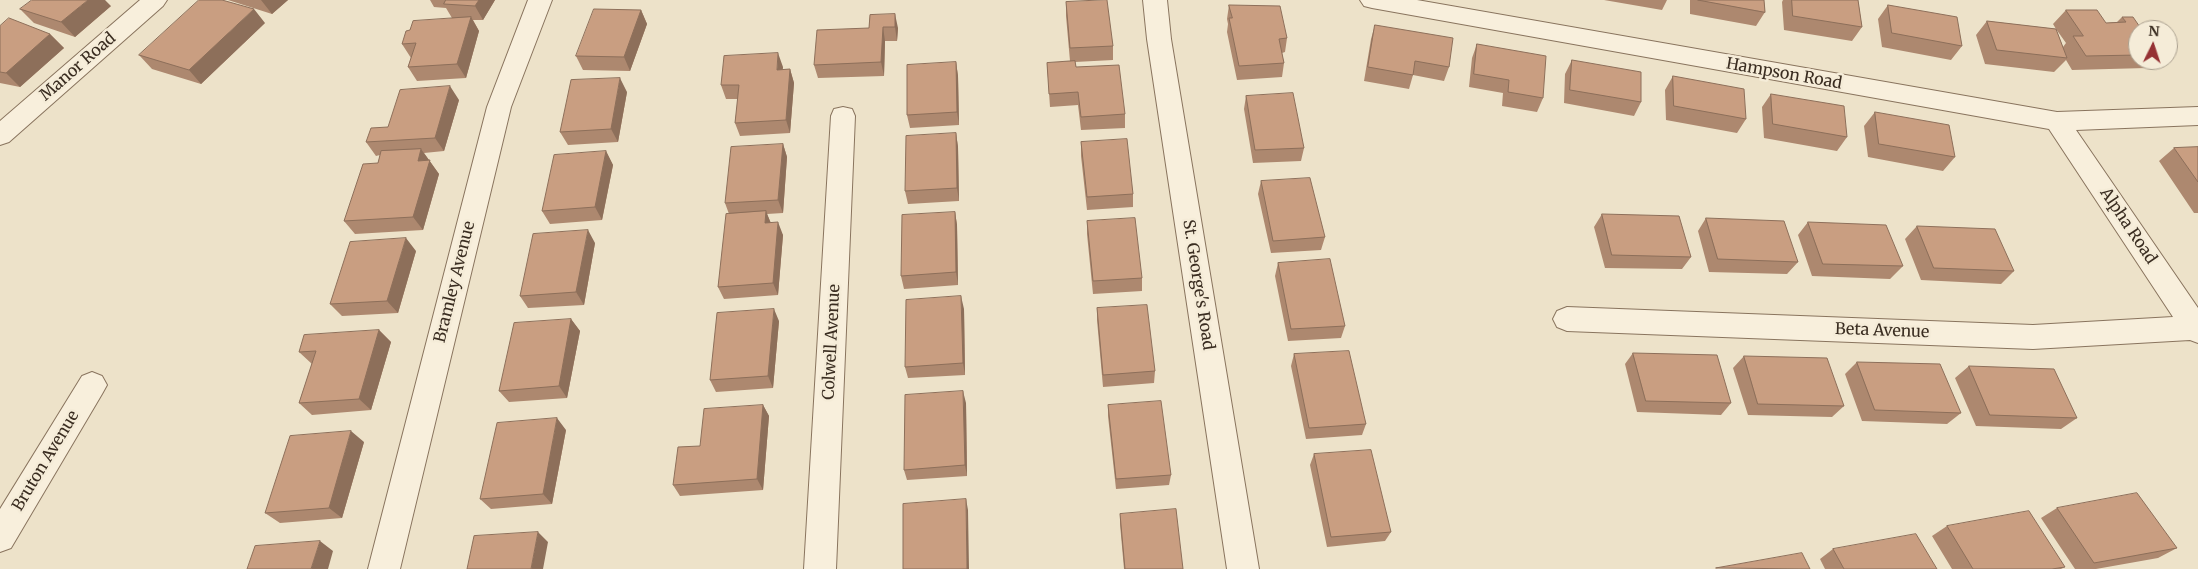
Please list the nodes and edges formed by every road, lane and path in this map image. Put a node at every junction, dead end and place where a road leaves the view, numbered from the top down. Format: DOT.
graph roads {
  1 [pos="155,0"];
  2 [pos="540,0"];
  3 [pos="1155,0"];
  4 [pos="1372,0"];
  5 [pos="843,116"];
  6 [pos="2198,116"];
  7 [pos="2057,121"];
  8 [pos="0,135"];
  9 [pos="1567,319"];
  10 [pos="2197,330"];
  11 [pos="92,385"];
  12 [pos="0,537"];
  13 [pos="384,569"];
  14 [pos="820,569"];
  15 [pos="1243,569"];
  1 -- 8 [label="street, Manor Road"];
  2 -- 13 [label="street, Bramley Avenue"];
  3 -- 15 [label="street, St. George's Road"];
  4 -- 7 [label="street, Hampson Road"];
  5 -- 14 [label="street, Colwell Avenue"];
  6 -- 7 [label="street, Hampson Road"];
  7 -- 10 [label="street, Alpha Road"];
  9 -- 10 [label="street, Beta Avenue"];
  11 -- 12 [label="street, Bruton Avenue"];
}
